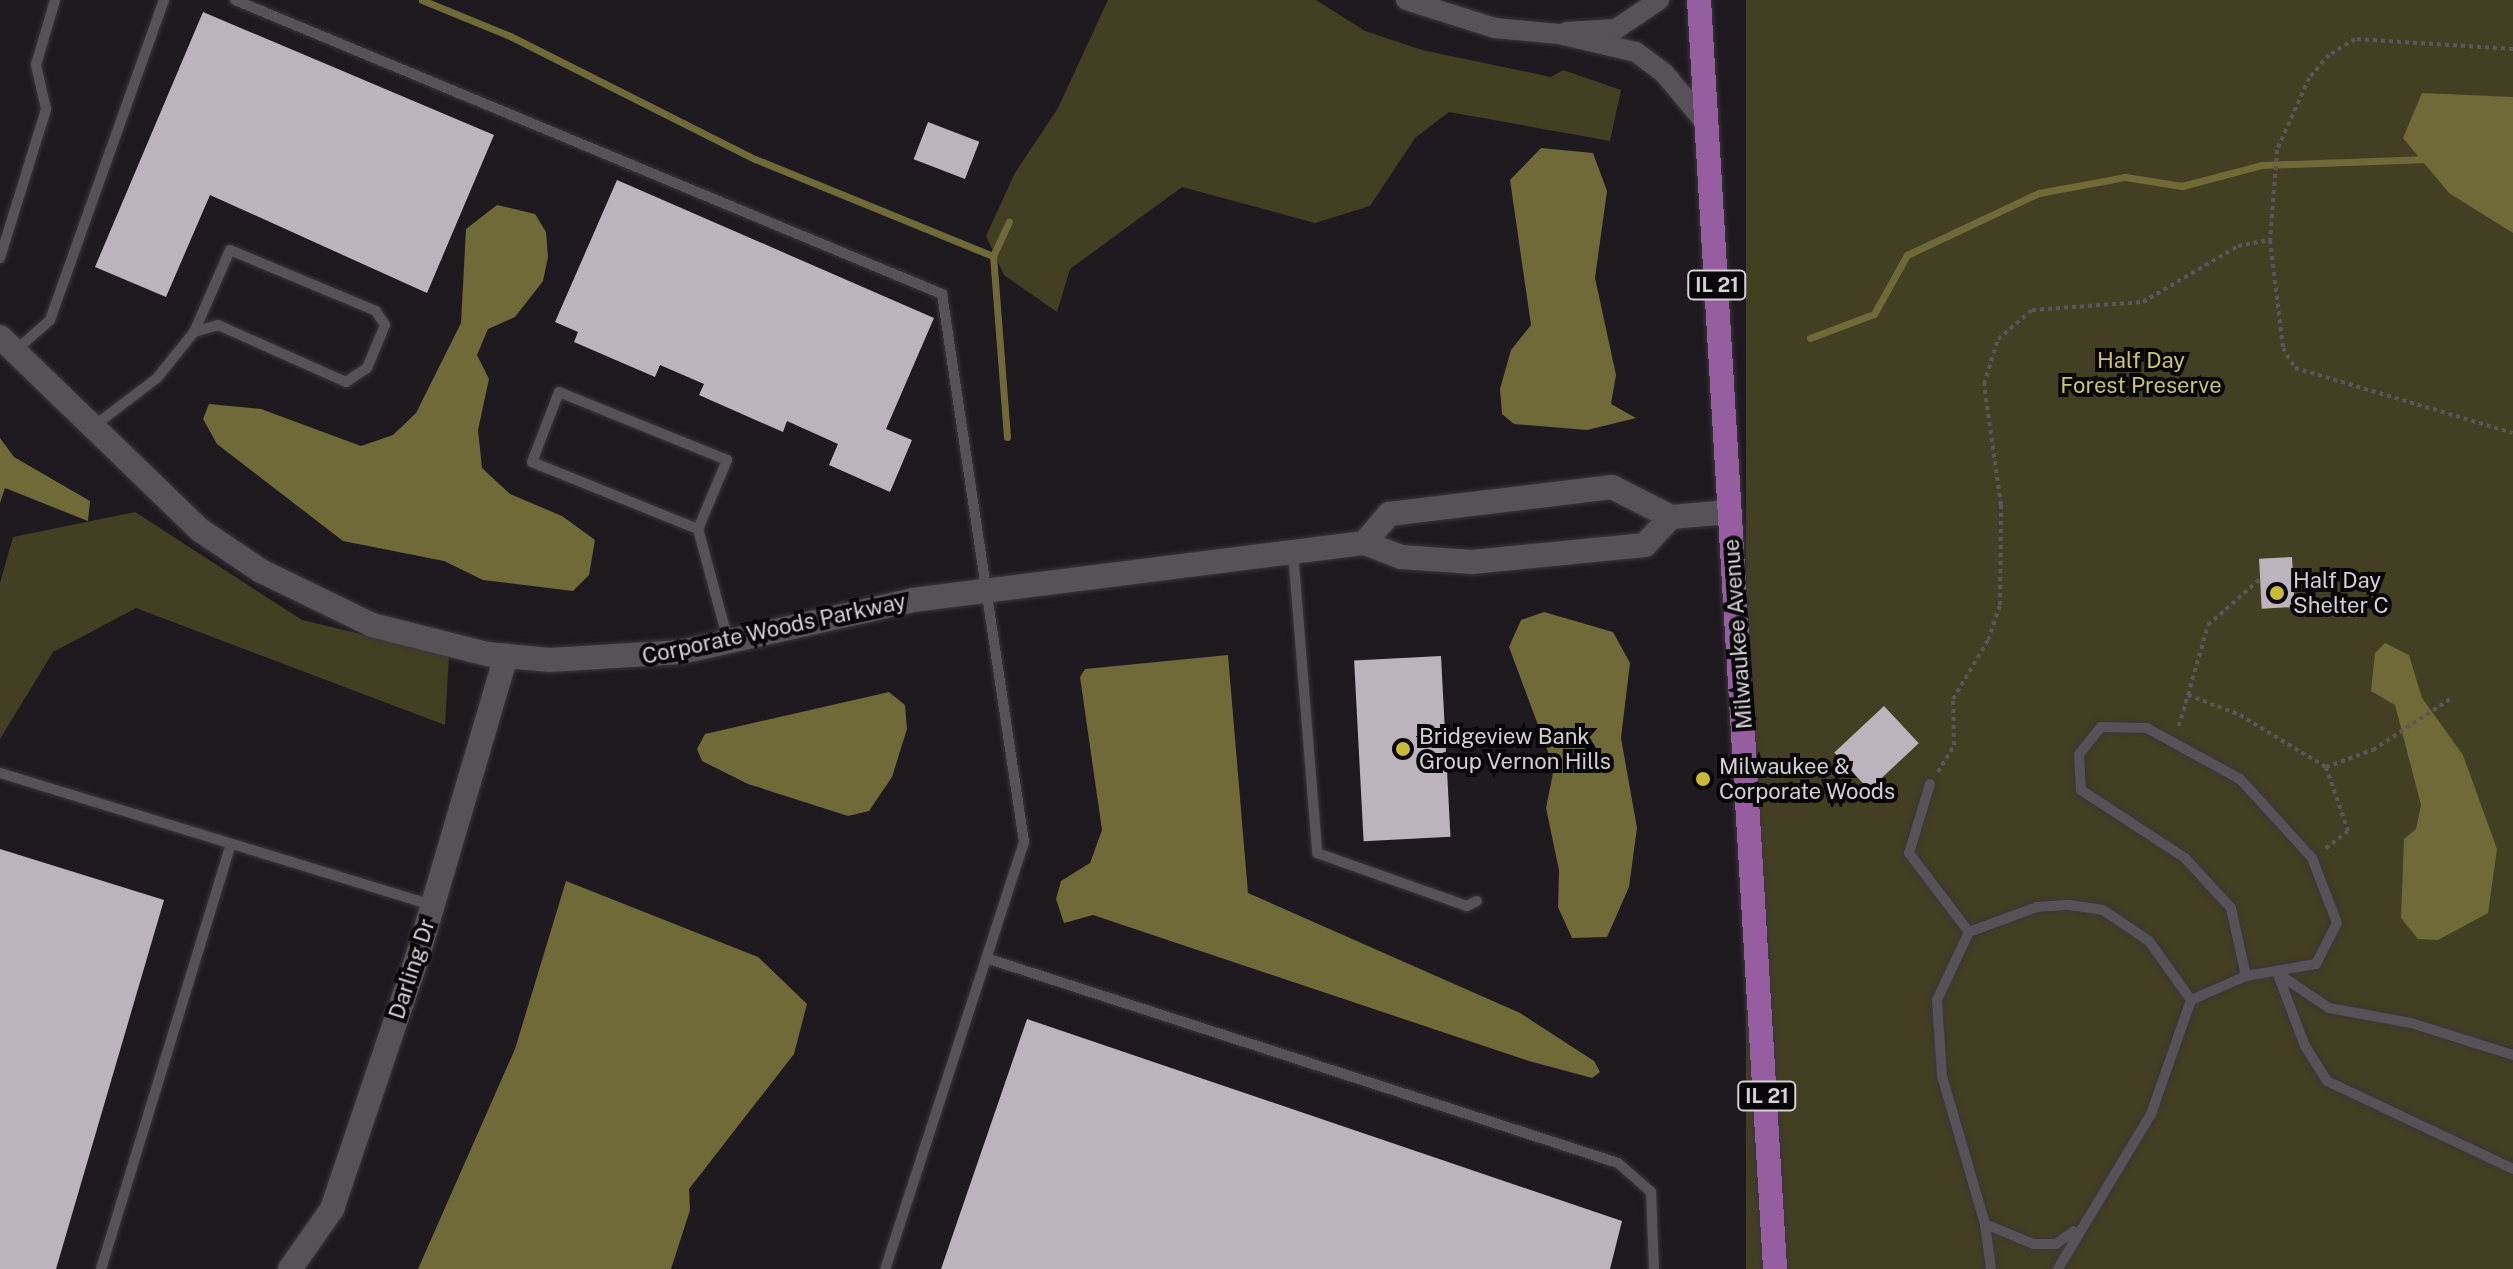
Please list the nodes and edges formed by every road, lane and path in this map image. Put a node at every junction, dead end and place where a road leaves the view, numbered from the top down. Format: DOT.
graph roads {
  1 [pos="55,0"];
  2 [pos="164,0"];
  3 [pos="235,0"];
  4 [pos="1406,0"];
  5 [pos="1659,0"];
  6 [pos="1699,0"];
  7 [pos="1559,34"];
  8 [pos="2513,49"];
  9 [pos="1709,127"];
  10 [pos="2270,240"];
  11 [pos="0,258"];
  12 [pos="194,332"];
  13 [pos="8,344"];
  14 [pos="94,426"];
  15 [pos="2513,433"];
  16 [pos="1729,512"];
  17 [pos="1671,517"];
  18 [pos="698,529"];
  19 [pos="1364,543"];
  20 [pos="1293,552"];
  21 [pos="2260,579"];
  22 [pos="985,589"];
  23 [pos="729,642"];
  24 [pos="506,656"];
  25 [pos="2188,695"];
  26 [pos="2450,699"];
  27 [pos="2175,740"];
  28 [pos="2326,767"];
  29 [pos="0,773"];
  30 [pos="1930,784"];
  31 [pos="231,844"];
  32 [pos="2312,858"];
  33 [pos="1477,901"];
  34 [pos="433,905"];
  35 [pos="1969,932"];
  36 [pos="989,959"];
  37 [pos="2277,972"];
  38 [pos="2246,976"];
  39 [pos="2191,1000"];
  40 [pos="2513,1055"];
  41 [pos="2513,1169"];
  42 [pos="1985,1224"];
  43 [pos="2081,1226"];
  44 [pos="101,1269"];
  45 [pos="290,1269"];
  46 [pos="885,1269"];
  47 [pos="1654,1269"];
  48 [pos="1775,1269"];
  49 [pos="1991,1269"];
  50 [pos="2058,1269"];
  1 -- 11 [label="lane"];
  2 -- 13 [label="lane"];
  3 -- 22 [label="lane"];
  4 -- 7 [label="street"];
  5 -- 7 [label="street"];
  6 -- 9 [label="main road, Milwaukee Avenue / IL 21"];
  7 -- 9 [label="street"];
  8 -- 10 [label="path"];
  9 -- 16 [label="main road, Milwaukee Avenue / IL 21"];
  10 -- 15 [label="path"];
  10 -- 30 [label="path"];
  12 -- 12 [label="lane"];
  12 -- 14 [label="lane"];
  13 -- 14 [label="street, Corporate Woods Parkway"];
  14 -- 24 [label="street, Corporate Woods Parkway"];
  16 -- 17 [label="street"];
  16 -- 48 [label="main road, Milwaukee Avenue / IL 21"];
  17 -- 19 [label="street, Corporate Woods Parkway"];
  17 -- 19 [label="street"];
  18 -- 18 [label="lane"];
  18 -- 23 [label="lane"];
  19 -- 20 [label="street, Corporate Woods Parkway"];
  20 -- 22 [label="street, Corporate Woods Parkway"];
  20 -- 33 [label="lane"];
  21 -- 25 [label="path"];
  22 -- 23 [label="street, Corporate Woods Parkway"];
  22 -- 36 [label="lane"];
  23 -- 24 [label="street, Corporate Woods Parkway"];
  24 -- 34 [label="street, Darling Dr"];
  25 -- 27 [label="path"];
  25 -- 28 [label="path"];
  26 -- 28 [label="path"];
  27 -- 32 [label="lane"];
  27 -- 38 [label="lane"];
  28 -- 32 [label="path"];
  29 -- 31 [label="lane"];
  30 -- 35 [label="lane"];
  31 -- 34 [label="lane"];
  31 -- 44 [label="lane"];
  32 -- 37 [label="lane"];
  34 -- 45 [label="street, Darling Dr"];
  35 -- 39 [label="lane"];
  35 -- 42 [label="lane"];
  36 -- 46 [label="lane"];
  36 -- 47 [label="lane"];
  37 -- 38 [label="lane"];
  37 -- 40 [label="lane"];
  37 -- 41 [label="lane"];
  38 -- 39 [label="lane"];
  39 -- 43 [label="lane"];
  42 -- 43 [label="lane"];
  42 -- 49 [label="lane"];
  43 -- 50 [label="lane"];
}
